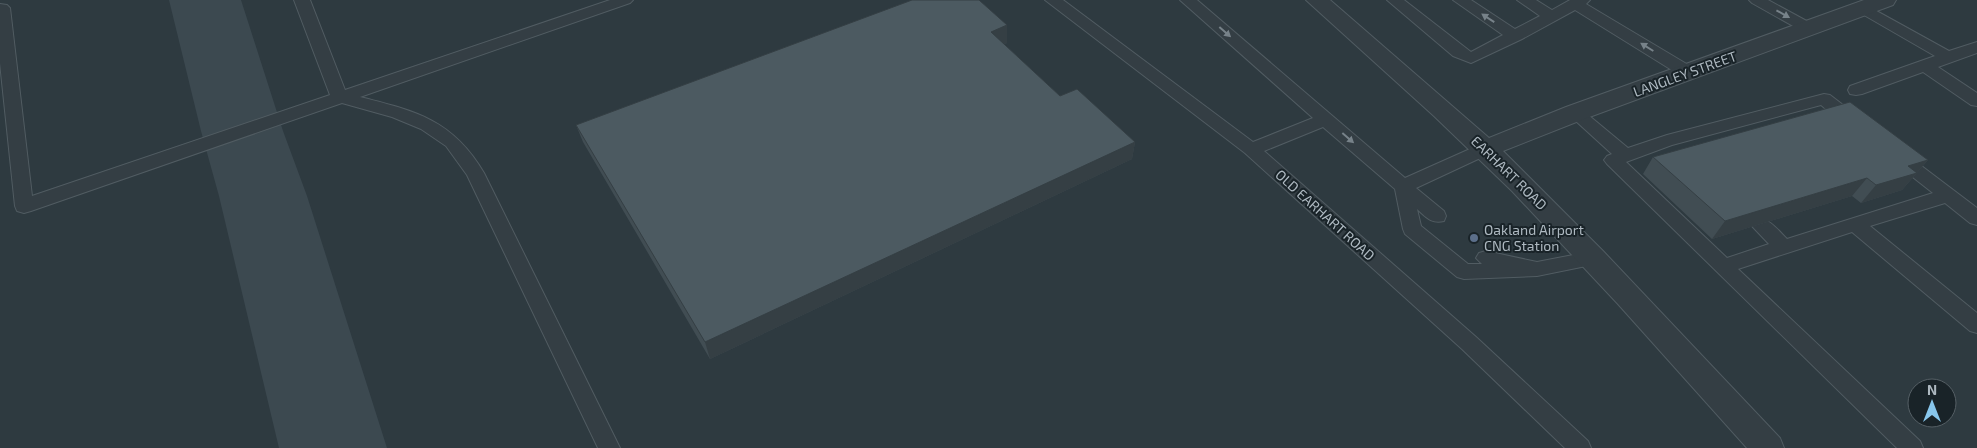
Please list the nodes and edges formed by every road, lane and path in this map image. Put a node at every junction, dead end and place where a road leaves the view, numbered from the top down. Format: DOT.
graph roads {
  1 [pos="302,0"];
  2 [pos="625,0"];
  3 [pos="1053,0"];
  4 [pos="1188,0"];
  5 [pos="1317,0"];
  6 [pos="1395,0"];
  7 [pos="1461,0"];
  8 [pos="1525,0"];
  9 [pos="1757,0"];
  10 [pos="1885,0"];
  11 [pos="1571,3"];
  12 [pos="1862,8"];
  13 [pos="0,9"];
  14 [pos="1552,16"];
  15 [pos="1808,28"];
  16 [pos="1516,36"];
  17 [pos="1977,47"];
  18 [pos="1949,58"];
  19 [pos="1926,66"];
  20 [pos="1689,73"];
  21 [pos="1856,90"];
  22 [pos="339,97"];
  23 [pos="1977,101"];
  24 [pos="1574,113"];
  25 [pos="1326,119"];
  26 [pos="1870,135"];
  27 [pos="1886,147"];
  28 [pos="1485,148"];
  29 [pos="1251,149"];
  30 [pos="1624,155"];
  31 [pos="1403,186"];
  32 [pos="1948,195"];
  33 [pos="1437,216"];
  34 [pos="1977,218"];
  35 [pos="1759,224"];
  36 [pos="1856,225"];
  37 [pos="1784,247"];
  38 [pos="1486,258"];
  39 [pos="1594,258"];
  40 [pos="1723,266"];
  41 [pos="1537,269"];
  42 [pos="1977,325"];
  43 [pos="610,448"];
  44 [pos="1580,448"];
  45 [pos="1768,448"];
  46 [pos="1912,448"];
  1 -- 22 [label="lane"];
  2 -- 22 [label="lane"];
  3 -- 29 [label="lane, OLD EARHART ROAD"];
  4 -- 25 [label="lane, one-way"];
  5 -- 28 [label="street, EARHART ROAD"];
  6 -- 16 [label="lane"];
  16 -- 7 [label="lane, one-way"];
  8 -- 14 [label="lane"];
  9 -- 15 [label="lane, one-way"];
  10 -- 12 [label="street, LANGLEY STREET"];
  11 -- 14 [label="lane"];
  20 -- 11 [label="lane, one-way"];
  12 -- 15 [label="street, LANGLEY STREET"];
  12 -- 18 [label="lane"];
  13 -- 22 [label="lane"];
  14 -- 16 [label="lane"];
  15 -- 20 [label="street, LANGLEY STREET"];
  17 -- 18 [label="lane"];
  18 -- 19 [label="lane"];
  19 -- 21 [label="lane"];
  19 -- 23 [label="lane"];
  20 -- 24 [label="street, LANGLEY STREET"];
  22 -- 43 [label="lane"];
  24 -- 28 [label="street, LANGLEY STREET"];
  24 -- 30 [label="lane"];
  25 -- 29 [label="lane"];
  25 -- 31 [label="lane, one-way"];
  26 -- 30 [label="lane"];
  27 -- 32 [label="lane"];
  28 -- 31 [label="lane"];
  28 -- 39 [label="street, EARHART ROAD"];
  29 -- 44 [label="lane, OLD EARHART ROAD"];
  30 -- 40 [label="lane"];
  31 -- 33 [label="lane"];
  31 -- 41 [label="lane"];
  32 -- 34 [label="lane"];
  32 -- 36 [label="lane"];
  35 -- 37 [label="lane"];
  36 -- 37 [label="lane"];
  36 -- 42 [label="lane"];
  37 -- 40 [label="lane"];
  38 -- 41 [label="lane"];
  39 -- 41 [label="lane"];
  39 -- 45 [label="street, EARHART ROAD"];
  40 -- 46 [label="lane"];
}
